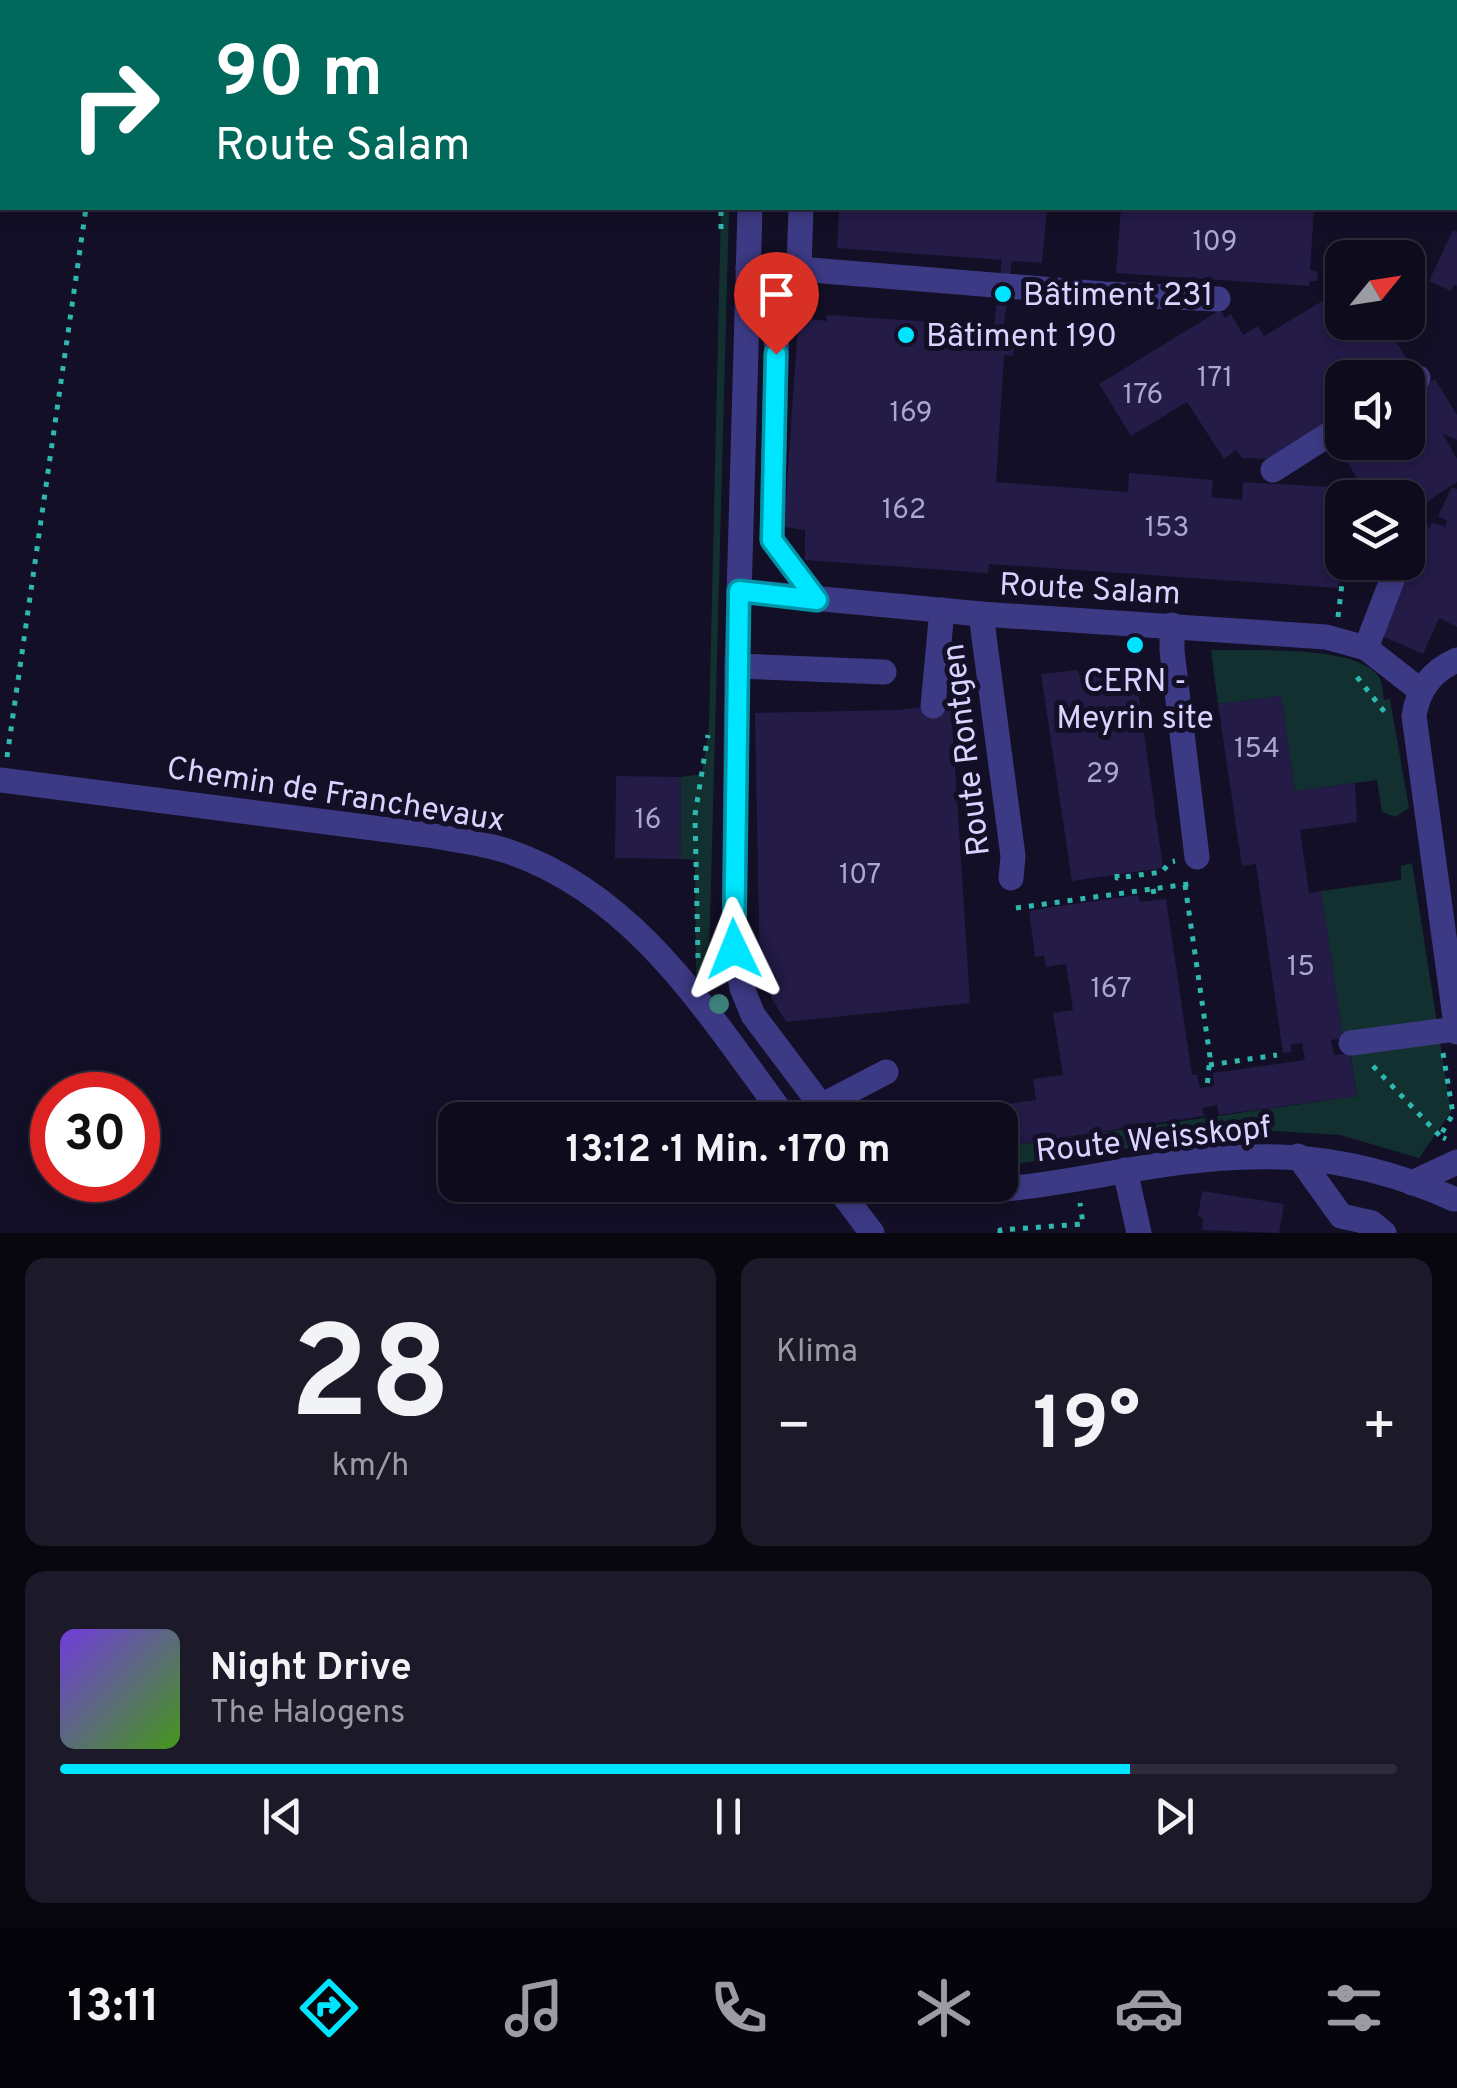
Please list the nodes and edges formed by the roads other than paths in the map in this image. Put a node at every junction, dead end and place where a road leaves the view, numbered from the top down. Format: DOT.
graph roads {
  1 [pos="750,210"];
  2 [pos="801,210"];
  3 [pos="748,268"];
  4 [pos="798,269"];
  5 [pos="1218,298"];
  6 [pos="778,320"];
  7 [pos="1325,437"];
  8 [pos="1274,470"];
  9 [pos="1391,580"];
  10 [pos="739,591"];
  11 [pos="817,600"];
  12 [pos="942,610"];
  13 [pos="982,614"];
  14 [pos="1172,624"];
  15 [pos="1366,648"];
  16 [pos="1457,660"];
  17 [pos="738,666"];
  18 [pos="884,672"];
  19 [pos="1421,691"];
  20 [pos="933,706"];
  21 [pos="0,780"];
  22 [pos="1198,870"];
  23 [pos="1011,878"];
  24 [pos="1450,935"];
  25 [pos="1451,1030"];
  26 [pos="1351,1043"];
  27 [pos="886,1072"];
  28 [pos="774,1102"];
  29 [pos="819,1102"];
  30 [pos="843,1102"];
  31 [pos="1298,1156"];
  32 [pos="1457,1162"];
  33 [pos="1125,1170"];
  34 [pos="1412,1182"];
  35 [pos="1018,1185"];
  36 [pos="849,1202"];
  37 [pos="1456,1204"];
  38 [pos="1338,1224"];
  39 [pos="872,1233"];
  40 [pos="1139,1233"];
  41 [pos="1384,1233"];
  1 -- 3 [label="street"];
  2 -- 4 [label="street"];
  3 -- 4 [label="street"];
  3 -- 10 [label="street"];
  4 -- 5 [label="street"];
  6 -- 11 [label="street"];
  7 -- 8 [label="street"];
  9 -- 15 [label="street"];
  10 -- 11 [label="street, Route Salam"];
  10 -- 17 [label="street"];
  11 -- 12 [label="street, Route Salam"];
  12 -- 13 [label="street, Route Salam"];
  12 -- 20 [label="street"];
  13 -- 14 [label="street, Route Salam"];
  13 -- 23 [label="street, Route Rontgen"];
  14 -- 15 [label="street, Route Salam"];
  14 -- 22 [label="street"];
  15 -- 19 [label="street, Route Salam"];
  16 -- 19 [label="street"];
  17 -- 18 [label="street"];
  17 -- 29 [label="street"];
  19 -- 24 [label="street"];
  21 -- 28 [label="street, Chemin de Franchevaux"];
  24 -- 25 [label="street"];
  25 -- 26 [label="street"];
  27 -- 30 [label="street"];
  31 -- 33 [label="street, Route Weisskopf"];
  31 -- 34 [label="street, Route Weisskopf"];
  31 -- 38 [label="street"];
  32 -- 34 [label="street"];
  33 -- 35 [label="street, Route Weisskopf"];
  33 -- 40 [label="street"];
  34 -- 37 [label="street, Route Weisskopf"];
  36 -- 39 [label="street"];
  38 -- 41 [label="street"];
}
